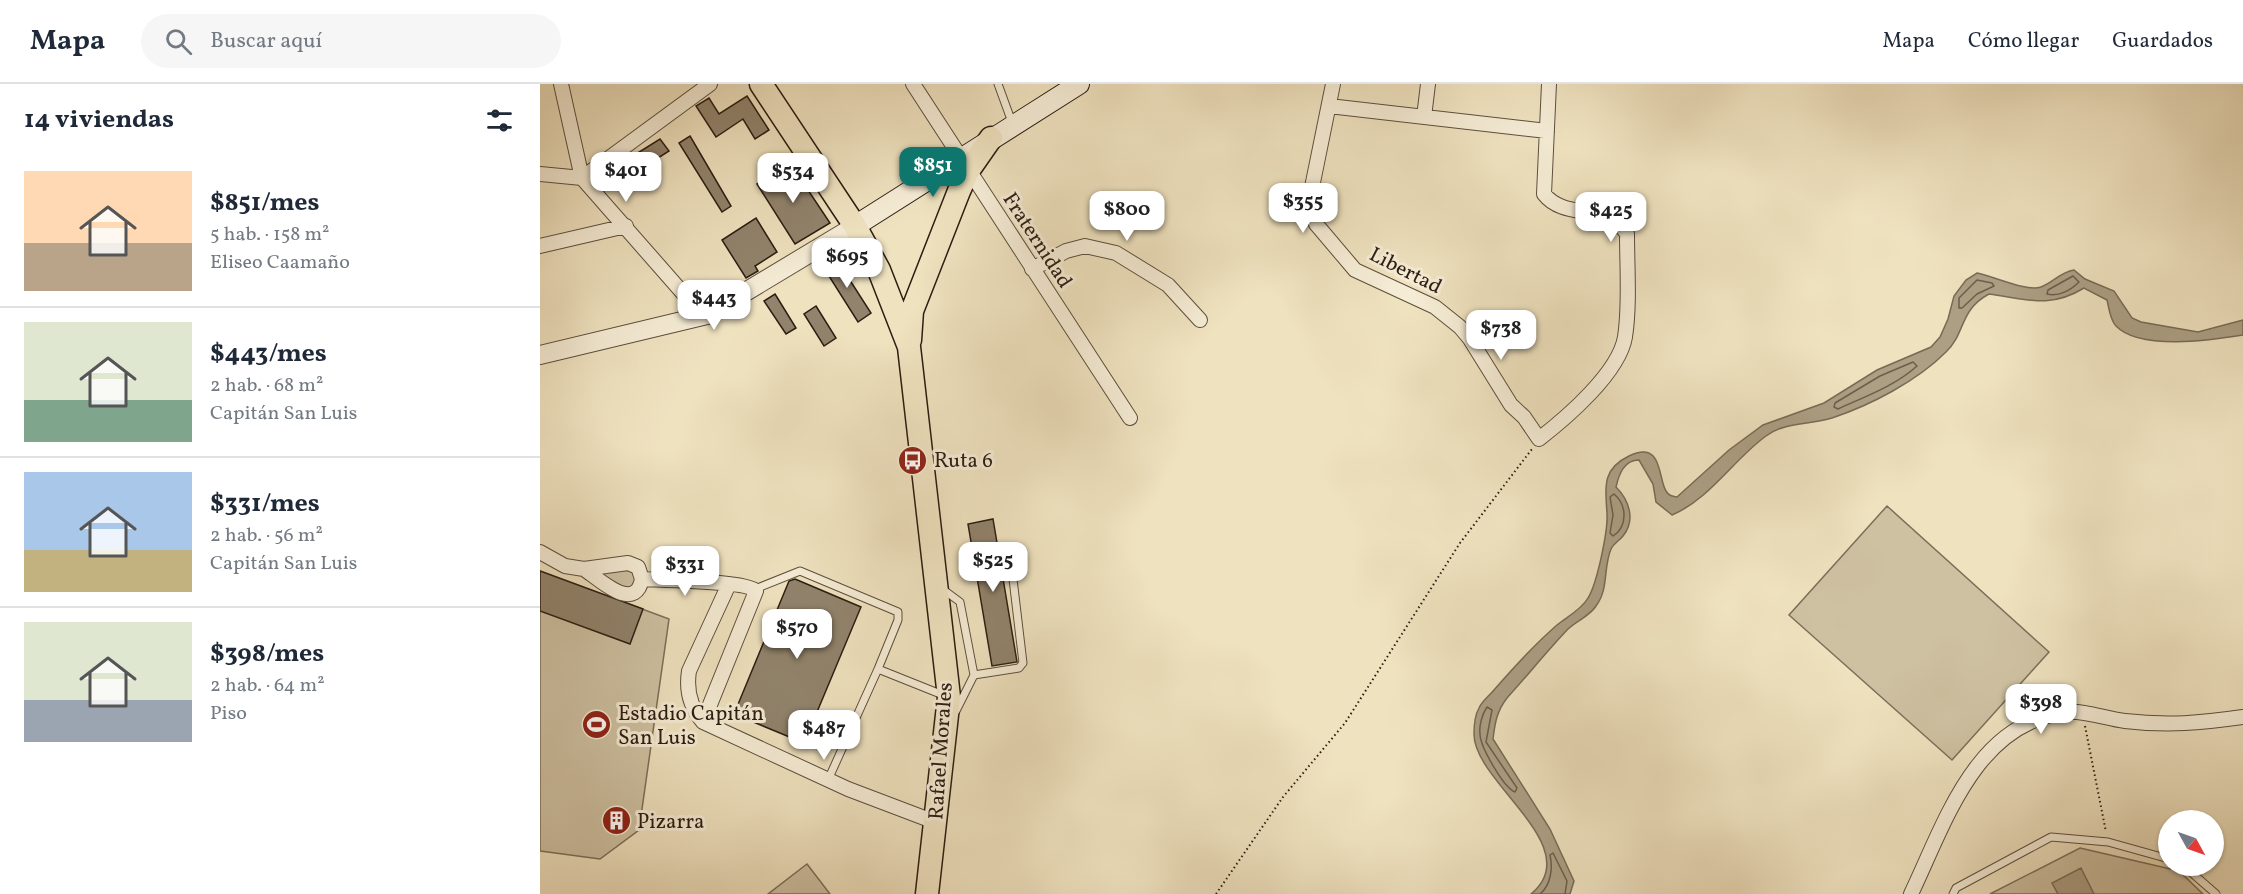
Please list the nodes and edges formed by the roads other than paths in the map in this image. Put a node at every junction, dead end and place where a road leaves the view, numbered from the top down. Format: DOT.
graph roads {
  1 [pos="561,84"];
  2 [pos="710,84"];
  3 [pos="761,84"];
  4 [pos="913,84"];
  5 [pos="998,84"];
  6 [pos="1079,84"];
  7 [pos="1333,84"];
  8 [pos="1428,84"];
  9 [pos="1549,84"];
  10 [pos="1329,106"];
  11 [pos="1424,117"];
  12 [pos="1012,125"];
  13 [pos="1547,131"];
  14 [pos="991,138"];
  15 [pos="963,164"];
  16 [pos="540,174"];
  17 [pos="582,178"];
  18 [pos="626,226"];
  19 [pos="855,226"];
  20 [pos="540,246"];
  21 [pos="1032,269"];
  22 [pos="703,316"];
  23 [pos="1200,320"];
  24 [pos="909,347"];
  25 [pos="540,355"];
  26 [pos="1130,418"];
  27 [pos="540,552"];
  28 [pos="1010,554"];
  29 [pos="584,568"];
  30 [pos="642,579"];
  31 [pos="729,584"];
  32 [pos="936,585"];
  33 [pos="755,589"];
  34 [pos="878,669"];
  35 [pos="974,675"];
  36 [pos="949,697"];
  37 [pos="2243,717"];
  38 [pos="703,722"];
  39 [pos="945,732"];
  40 [pos="828,780"];
  41 [pos="935,822"];
  42 [pos="2158,856"];
  43 [pos="2195,876"];
  44 [pos="927,894"];
  45 [pos="1911,894"];
  46 [pos="1953,894"];
  47 [pos="2216,894"];
  1 -- 17 [label="street"];
  2 -- 17 [label="street"];
  3 -- 19 [label="main road, Rafael Morales"];
  4 -- 15 [label="street, Fraternidad"];
  5 -- 12 [label="lane"];
  6 -- 12 [label="main road"];
  7 -- 10 [label="street, Libertad"];
  8 -- 11 [label="street"];
  9 -- 13 [label="street"];
  10 -- 11 [label="street"];
  10 -- 13 [label="street, Libertad"];
  11 -- 13 [label="street"];
  12 -- 14 [label="main road"];
  14 -- 15 [label="main road"];
  15 -- 19 [label="main road"];
  15 -- 21 [label="street, Fraternidad"];
  15 -- 24 [label="main road"];
  16 -- 17 [label="street"];
  17 -- 18 [label="street"];
  18 -- 20 [label="street"];
  18 -- 22 [label="street"];
  19 -- 22 [label="street"];
  19 -- 24 [label="main road, Rafael Morales"];
  21 -- 23 [label="street"];
  21 -- 26 [label="street, Fraternidad"];
  22 -- 25 [label="street"];
  24 -- 32 [label="main road, Rafael Morales"];
  27 -- 29 [label="street"];
  28 -- 35 [label="lane"];
  29 -- 30 [label="street"];
  29 -- 30 [label="street"];
  30 -- 31 [label="street"];
  31 -- 33 [label="street"];
  31 -- 38 [label="street"];
  32 -- 35 [label="lane"];
  32 -- 36 [label="main road, Rafael Morales"];
  33 -- 34 [label="lane"];
  33 -- 38 [label="street"];
  34 -- 36 [label="lane"];
  34 -- 40 [label="lane"];
  35 -- 39 [label="lane"];
  36 -- 39 [label="main road, Rafael Morales"];
  37 -- 45 [label="street"];
  38 -- 40 [label="street"];
  39 -- 41 [label="main road, Rafael Morales"];
  40 -- 41 [label="street"];
  41 -- 44 [label="main road, Rafael Morales"];
  42 -- 46 [label="lane"];
  43 -- 47 [label="lane"];
}
